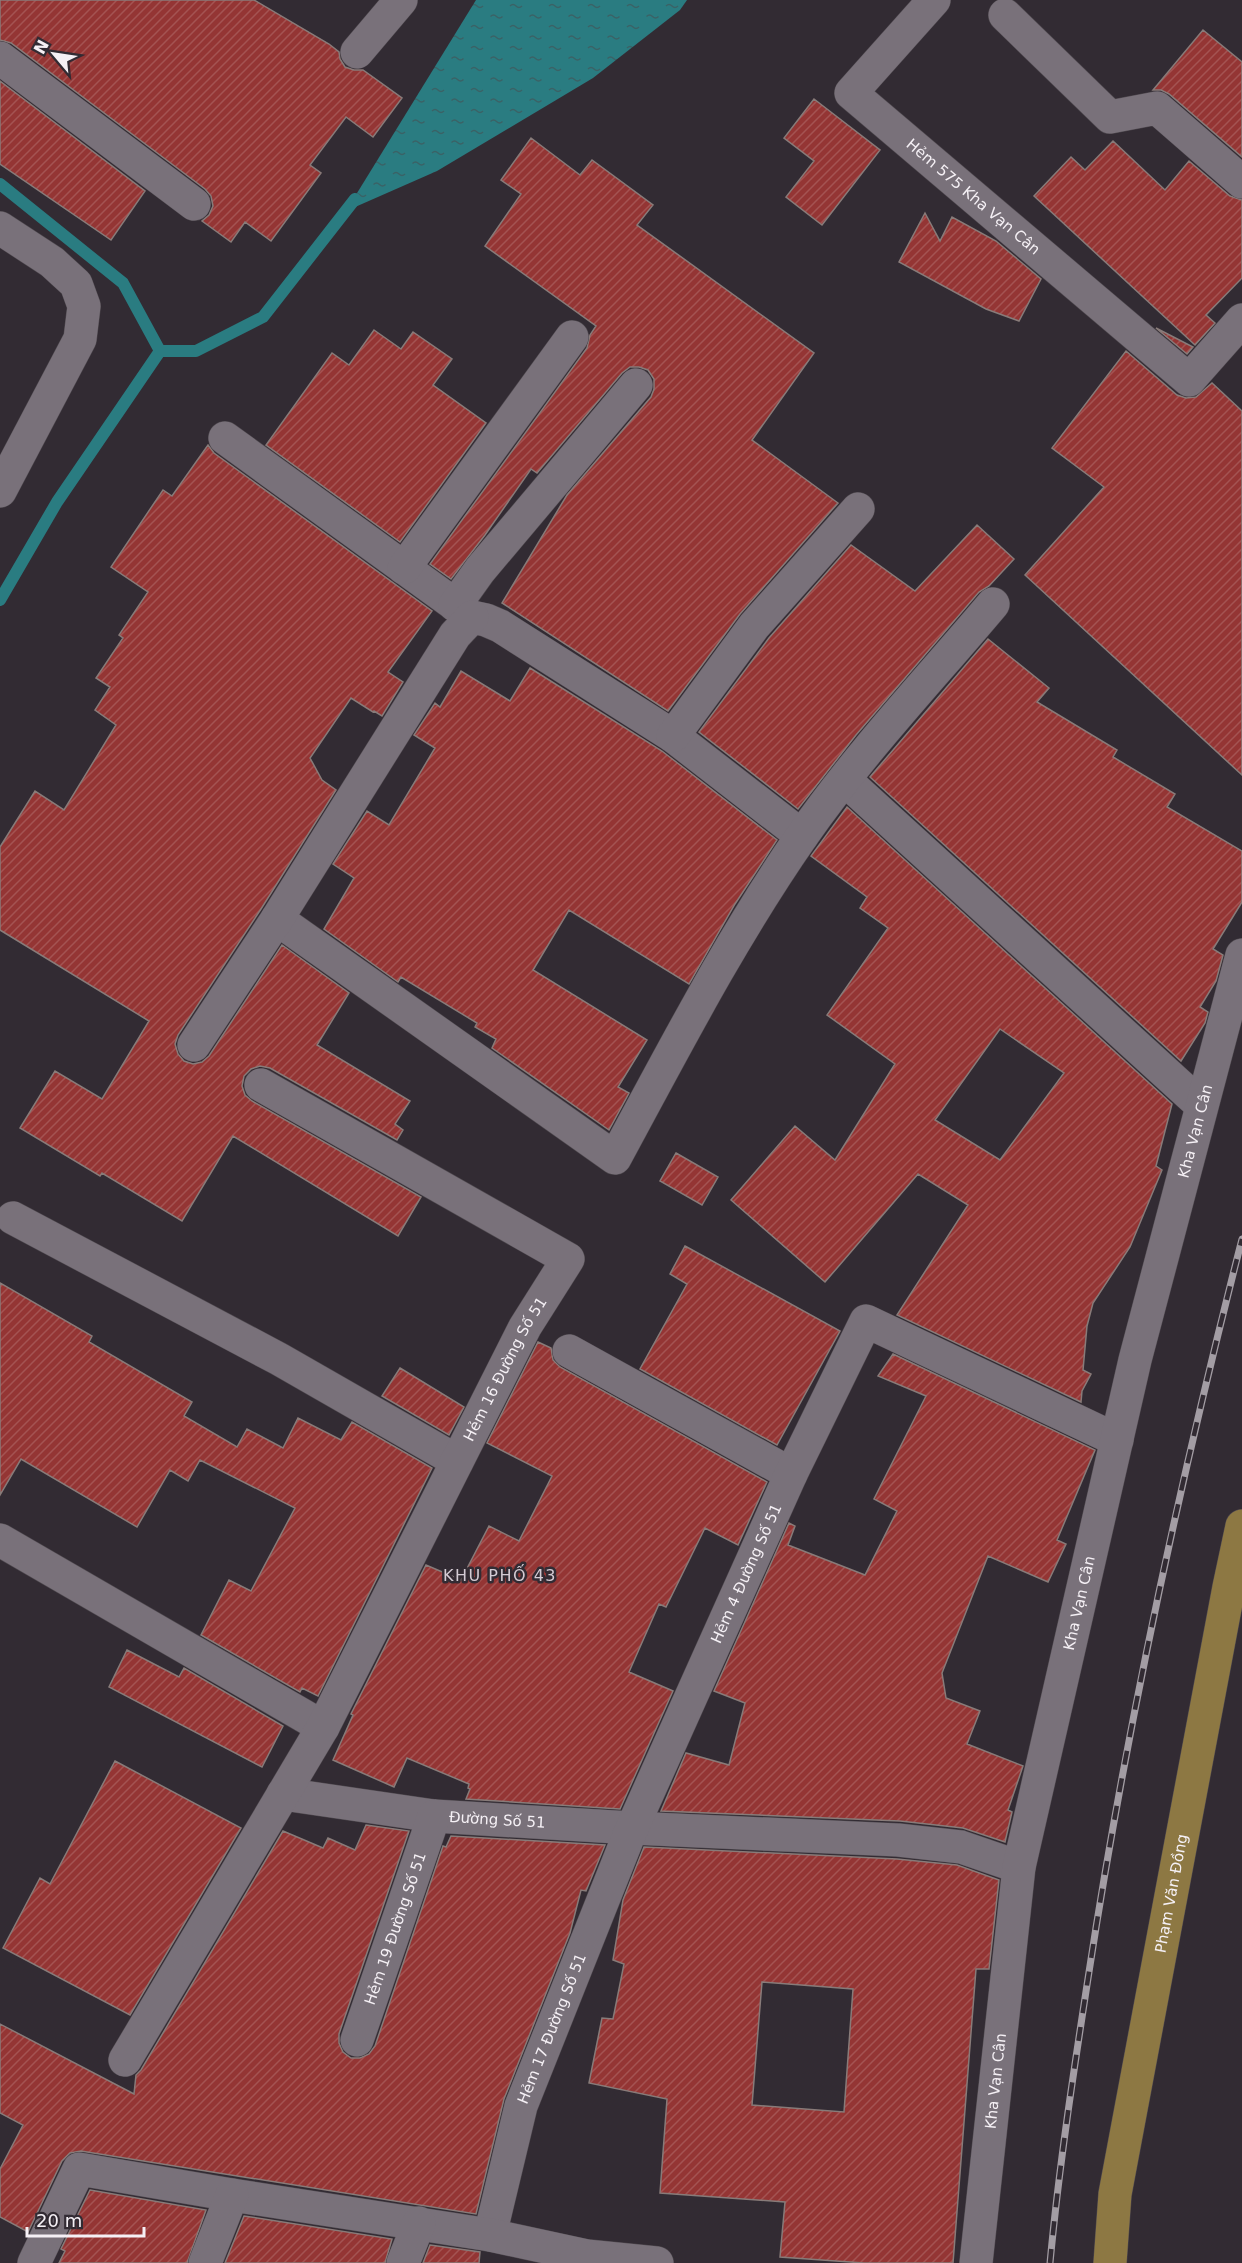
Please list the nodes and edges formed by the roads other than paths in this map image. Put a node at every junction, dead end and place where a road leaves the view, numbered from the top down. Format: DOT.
graph roads {
  1 [pos="401,0"];
  2 [pos="934,0"];
  3 [pos="1005,15"];
  4 [pos="357,52"];
  5 [pos="0,58"];
  6 [pos="1242,182"];
  7 [pos="194,204"];
  8 [pos="0,228"];
  9 [pos="1242,320"];
  10 [pos="572,337"];
  11 [pos="636,385"];
  12 [pos="225,438"];
  13 [pos="0,491"];
  14 [pos="858,509"];
  15 [pos="404,568"];
  16 [pos="993,604"];
  17 [pos="464,611"];
  18 [pos="673,736"];
  19 [pos="844,780"];
  20 [pos="802,836"];
  21 [pos="277,919"];
  22 [pos="1242,956"];
  23 [pos="194,1045"];
  24 [pos="261,1084"];
  25 [pos="1201,1105"];
  26 [pos="13,1218"];
  27 [pos="569,1351"];
  28 [pos="1117,1440"];
  29 [pos="457,1461"];
  30 [pos="791,1474"];
  31 [pos="1242,1526"];
  32 [pos="0,1540"];
  33 [pos="324,1727"];
  34 [pos="283,1794"];
  35 [pos="434,1816"];
  36 [pos="632,1828"];
  37 [pos="1019,1867"];
  38 [pos="357,2040"];
  39 [pos="125,2060"];
  40 [pos="232,2195"];
  41 [pos="420,2223"];
  42 [pos="490,2235"];
  43 [pos="586,2260"];
  44 [pos="34,2263"];
  45 [pos="205,2263"];
  46 [pos="403,2263"];
  47 [pos="657,2263"];
  48 [pos="976,2263"];
  49 [pos="1110,2263"];
  1 -- 4 [label="street"];
  2 -- 9 [label="street, Hẻm 575 Kha Vạn Cân"];
  3 -- 6 [label="street"];
  5 -- 7 [label="street"];
  8 -- 13 [label="street"];
  10 -- 15 [label="street"];
  11 -- 17 [label="street"];
  12 -- 15 [label="street"];
  14 -- 18 [label="street"];
  15 -- 17 [label="street"];
  16 -- 19 [label="street"];
  17 -- 18 [label="street"];
  17 -- 21 [label="street"];
  18 -- 20 [label="street"];
  19 -- 20 [label="street"];
  19 -- 25 [label="street"];
  20 -- 21 [label="street"];
  21 -- 23 [label="street"];
  22 -- 25 [label="street, Kha Vạn Cân"];
  24 -- 29 [label="street, Hẻm 16 Đường Số 51"];
  25 -- 28 [label="street, Kha Vạn Cân"];
  26 -- 29 [label="street"];
  27 -- 30 [label="street"];
  28 -- 30 [label="street, Hẻm 4 Đường Số 51"];
  28 -- 37 [label="street, Kha Vạn Cân"];
  29 -- 33 [label="street, Hẻm 16 Đường Số 51"];
  30 -- 36 [label="street, Hẻm 4 Đường Số 51"];
  31 -- 49 [label="main road, Phạm Văn Đồng"];
  32 -- 33 [label="street"];
  33 -- 34 [label="street, Hẻm 16 Đường Số 51"];
  34 -- 35 [label="street, Đường Số 51"];
  34 -- 39 [label="street"];
  35 -- 36 [label="street, Đường Số 51"];
  35 -- 38 [label="street, Hẻm 19 Đường Số 51"];
  36 -- 37 [label="street, Đường Số 51"];
  36 -- 42 [label="street, Hẻm 17 Đường Số 51"];
  37 -- 48 [label="street, Kha Vạn Cân"];
  40 -- 41 [label="street"];
  40 -- 44 [label="street"];
  40 -- 45 [label="street"];
  41 -- 42 [label="street"];
  41 -- 46 [label="street"];
  42 -- 43 [label="street"];
  43 -- 47 [label="street"];
}
